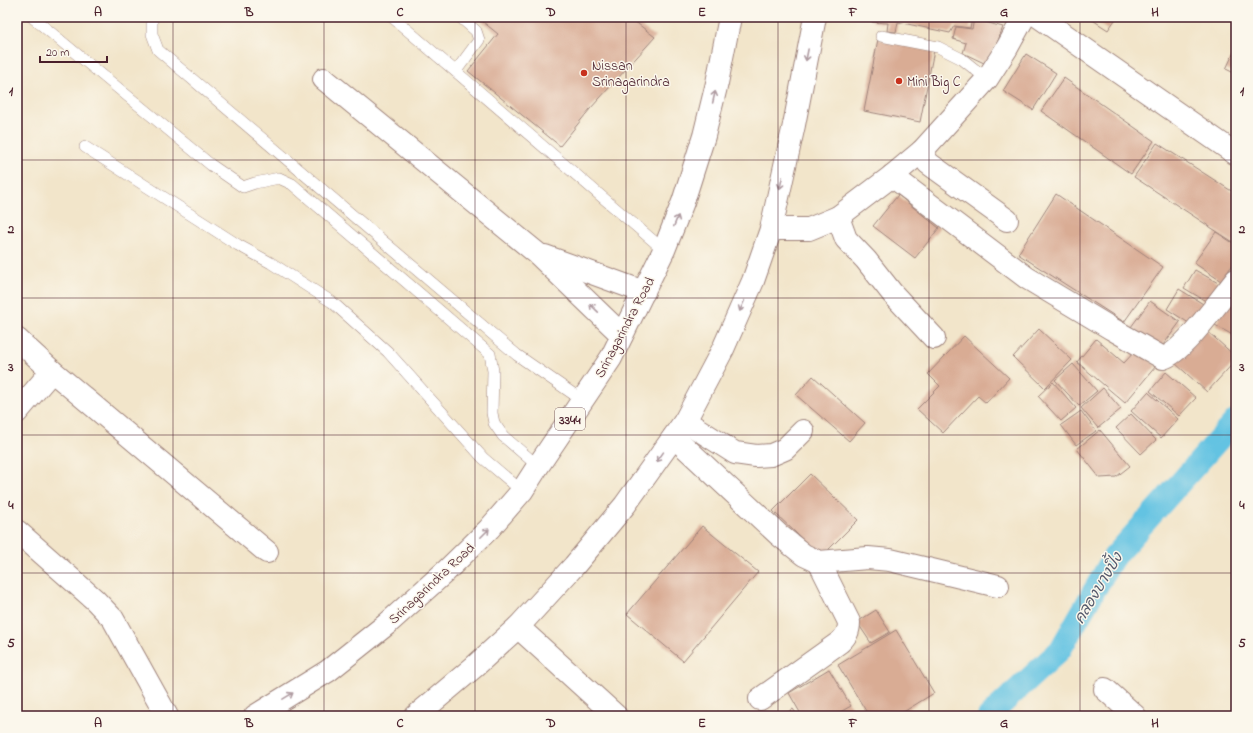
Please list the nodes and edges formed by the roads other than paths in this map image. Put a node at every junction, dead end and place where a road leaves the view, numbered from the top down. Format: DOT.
graph roads {
  1 [pos="32,17"];
  2 [pos="152,17"];
  3 [pos="392,17"];
  4 [pos="460,17"];
  5 [pos="730,17"];
  6 [pos="815,17"];
  7 [pos="1024,17"];
  8 [pos="1039,17"];
  9 [pos="881,36"];
  10 [pos="456,71"];
  11 [pos="324,79"];
  12 [pos="987,79"];
  13 [pos="84,147"];
  14 [pos="922,151"];
  15 [pos="1236,154"];
  16 [pos="892,176"];
  17 [pos="838,217"];
  18 [pos="1006,220"];
  19 [pos="771,229"];
  20 [pos="664,250"];
  21 [pos="538,254"];
  22 [pos="1236,280"];
  23 [pos="644,292"];
  24 [pos="622,335"];
  25 [pos="934,338"];
  26 [pos="17,340"];
  27 [pos="52,371"];
  28 [pos="582,400"];
  29 [pos="17,412"];
  30 [pos="679,429"];
  31 [pos="803,431"];
  32 [pos="538,466"];
  33 [pos="522,491"];
  34 [pos="17,531"];
  35 [pos="267,552"];
  36 [pos="819,562"];
  37 [pos="998,586"];
  38 [pos="518,627"];
  39 [pos="1105,689"];
  40 [pos="760,699"];
  41 [pos="167,716"];
  42 [pos="254,716"];
  43 [pos="416,716"];
  44 [pos="616,716"];
  45 [pos="1135,716"];
  1 -- 32 [label="lane"];
  2 -- 28 [label="lane"];
  3 -- 10 [label="lane"];
  4 -- 10 [label="lane"];
  20 -- 5 [label="street, Srinagarindra Road / 3344, one-way"];
  6 -- 19 [label="street, one-way"];
  7 -- 12 [label="street"];
  8 -- 15 [label="street"];
  9 -- 12 [label="lane"];
  10 -- 20 [label="lane"];
  11 -- 21 [label="street"];
  12 -- 14 [label="street"];
  13 -- 33 [label="lane"];
  14 -- 16 [label="street"];
  14 -- 18 [label="street"];
  16 -- 17 [label="street"];
  16 -- 22 [label="street"];
  17 -- 19 [label="street"];
  17 -- 25 [label="street"];
  19 -- 30 [label="street, one-way"];
  20 -- 23 [label="street, Srinagarindra Road / 3344"];
  21 -- 23 [label="street"];
  24 -- 21 [label="street, one-way"];
  23 -- 24 [label="street, Srinagarindra Road / 3344"];
  24 -- 28 [label="street, Srinagarindra Road / 3344"];
  26 -- 27 [label="street"];
  27 -- 29 [label="street"];
  27 -- 35 [label="street"];
  28 -- 32 [label="street, Srinagarindra Road / 3344"];
  30 -- 31 [label="street"];
  30 -- 36 [label="street"];
  30 -- 38 [label="street, one-way"];
  32 -- 33 [label="street, Srinagarindra Road / 3344"];
  42 -- 33 [label="street, Srinagarindra Road / 3344, one-way"];
  34 -- 41 [label="street"];
  36 -- 37 [label="street"];
  36 -- 40 [label="street"];
  38 -- 43 [label="street"];
  38 -- 44 [label="street"];
  39 -- 45 [label="street"];
}
